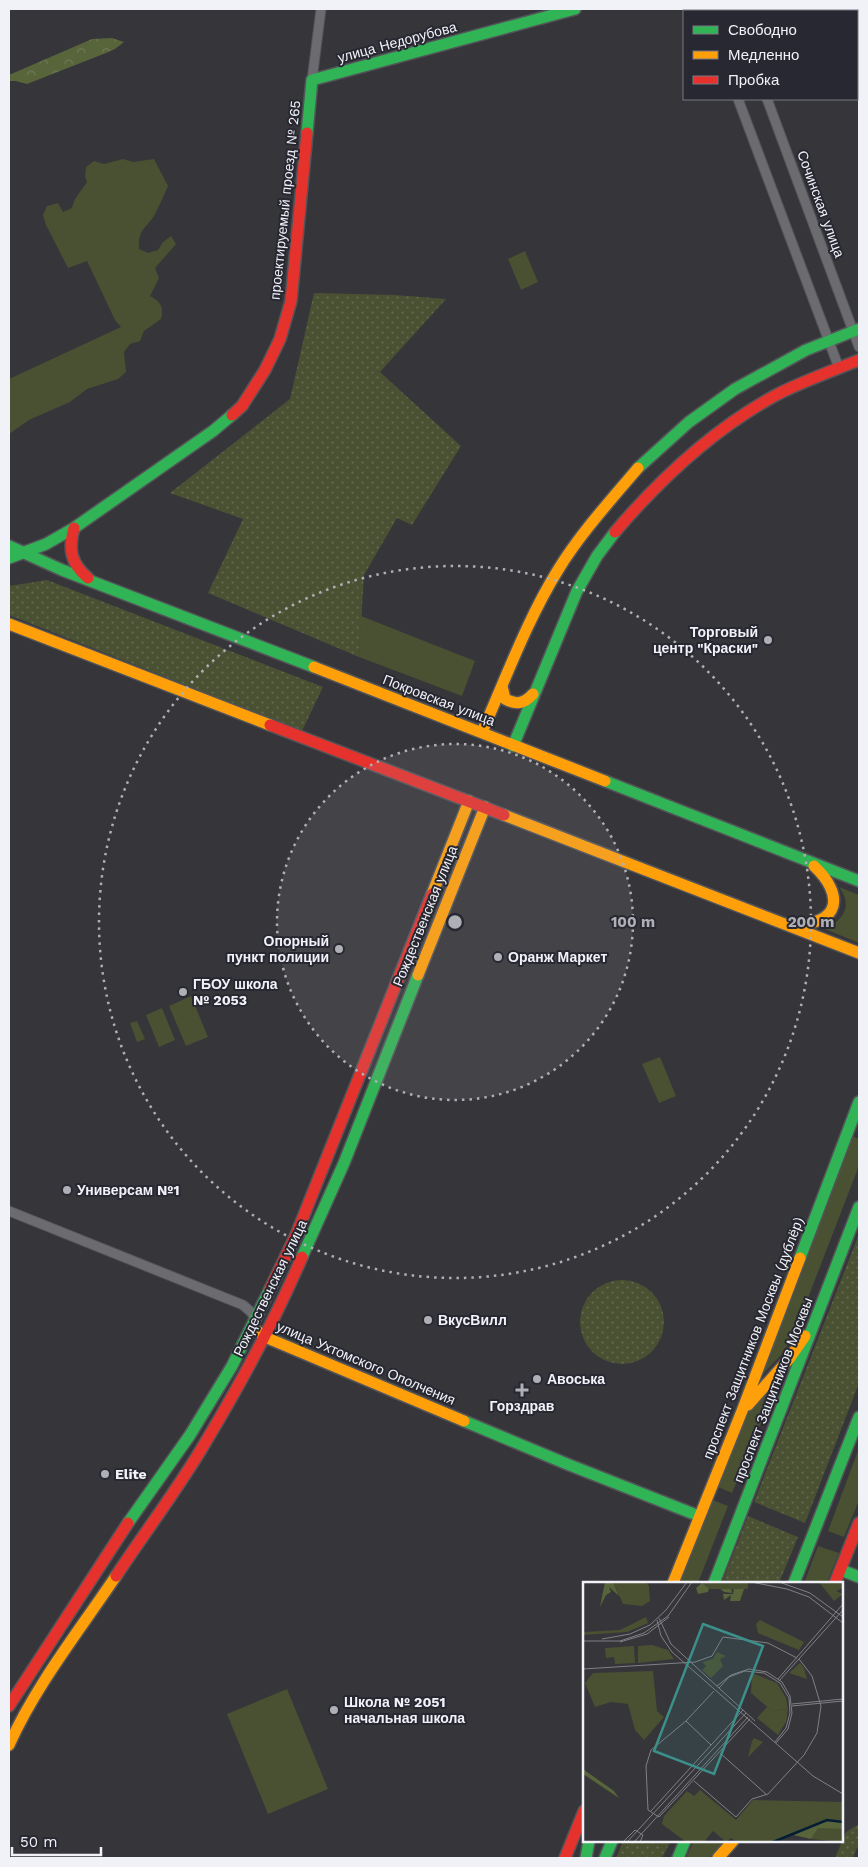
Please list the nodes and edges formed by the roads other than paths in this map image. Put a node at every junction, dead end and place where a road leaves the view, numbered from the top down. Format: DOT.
graph roads {
  1 [pos="321,9"];
  2 [pos="575,9"];
  3 [pos="312,80"];
  4 [pos="738,100"];
  5 [pos="767,100"];
  6 [pos="856,329"];
  7 [pos="828,341"];
  8 [pos="859,347"];
  9 [pos="859,360"];
  10 [pos="839,368"];
  11 [pos="74,528"];
  12 [pos="9,546"];
  13 [pos="23,553"];
  14 [pos="9,558"];
  15 [pos="95,583"];
  16 [pos="9,624"];
  17 [pos="502,686"];
  18 [pos="535,692"];
  19 [pos="482,732"];
  20 [pos="513,746"];
  21 [pos="469,801"];
  22 [pos="485,807"];
  23 [pos="805,860"];
  24 [pos="859,881"];
  25 [pos="781,923"];
  26 [pos="859,953"];
  27 [pos="859,1102"];
  28 [pos="859,1207"];
  29 [pos="9,1211"];
  30 [pos="817,1319"];
  31 [pos="256,1320"];
  32 [pos="265,1337"];
  33 [pos="742,1411"];
  34 [pos="859,1417"];
  35 [pos="699,1516"];
  36 [pos="859,1523"];
  37 [pos="841,1570"];
  38 [pos="859,1577"];
  39 [pos="673,1582"];
  40 [pos="714,1582"];
  41 [pos="794,1582"];
  42 [pos="835,1582"];
  43 [pos="9,1706"];
  44 [pos="9,1745"];
  45 [pos="583,1814"];
  46 [pos="589,1842"];
  47 [pos="612,1842"];
  48 [pos="685,1842"];
  49 [pos="732,1842"];
  50 [pos="733,1842"];
  51 [pos="566,1858"];
  52 [pos="586,1858"];
  53 [pos="605,1858"];
  54 [pos="678,1858"];
  55 [pos="718,1858"];
  56 [pos="727,1858"];
  1 -- 3 [label="street, проектируемый проезд № 265"];
  2 -- 3 [label="street, улица Недорубова"];
  3 -- 11 [label="street, проектируемый проезд № 265"];
  4 -- 7 [label="street"];
  5 -- 6 [label="street, Сочинская улица"];
  6 -- 7 [label="street"];
  6 -- 8 [label="street, Сочинская улица"];
  7 -- 10 [label="street"];
  7 -- 17 [label="street"];
  9 -- 10 [label="street"];
  10 -- 18 [label="street"];
  11 -- 13 [label="street, проектируемый проезд № 265"];
  11 -- 15 [label="street"];
  12 -- 13 [label="street, Покровская улица"];
  13 -- 14 [label="street, проектируемый проезд № 265"];
  13 -- 15 [label="street, Покровская улица"];
  15 -- 19 [label="street, Покровская улица"];
  16 -- 21 [label="street"];
  17 -- 18 [label="street"];
  17 -- 19 [label="street"];
  18 -- 20 [label="street"];
  19 -- 20 [label="street, Покровская улица"];
  20 -- 23 [label="street, Покровская улица"];
  21 -- 22 [label="street"];
  21 -- 31 [label="street, Рождественская улица"];
  22 -- 25 [label="street"];
  22 -- 32 [label="street, Рождественская улица"];
  23 -- 24 [label="street, Покровская улица"];
  23 -- 25 [label="street"];
  25 -- 26 [label="street"];
  27 -- 33 [label="street, проспект Защитников Москвы (дублёр)"];
  28 -- 30 [label="street, проспект Защитников Москвы"];
  29 -- 31 [label="street, улица Ухтомского Ополчения"];
  30 -- 33 [label="street"];
  30 -- 40 [label="street, проспект Защитников Москвы"];
  31 -- 32 [label="street, улица Ухтомского Ополчения"];
  31 -- 43 [label="street, Рождественская улица"];
  32 -- 35 [label="street, улица Ухтомского Ополчения"];
  32 -- 44 [label="street, Рождественская улица"];
  33 -- 35 [label="street, проспект Защитников Москвы (дублёр)"];
  34 -- 41 [label="street"];
  35 -- 39 [label="street, проспект Защитников Москвы (дублёр)"];
  36 -- 37 [label="street"];
  37 -- 38 [label="street"];
  37 -- 42 [label="street"];
  45 -- 51 [label="street"];
  46 -- 52 [label="street"];
  47 -- 53 [label="street"];
  48 -- 54 [label="street"];
  49 -- 55 [label="street"];
  50 -- 56 [label="street"];
}
